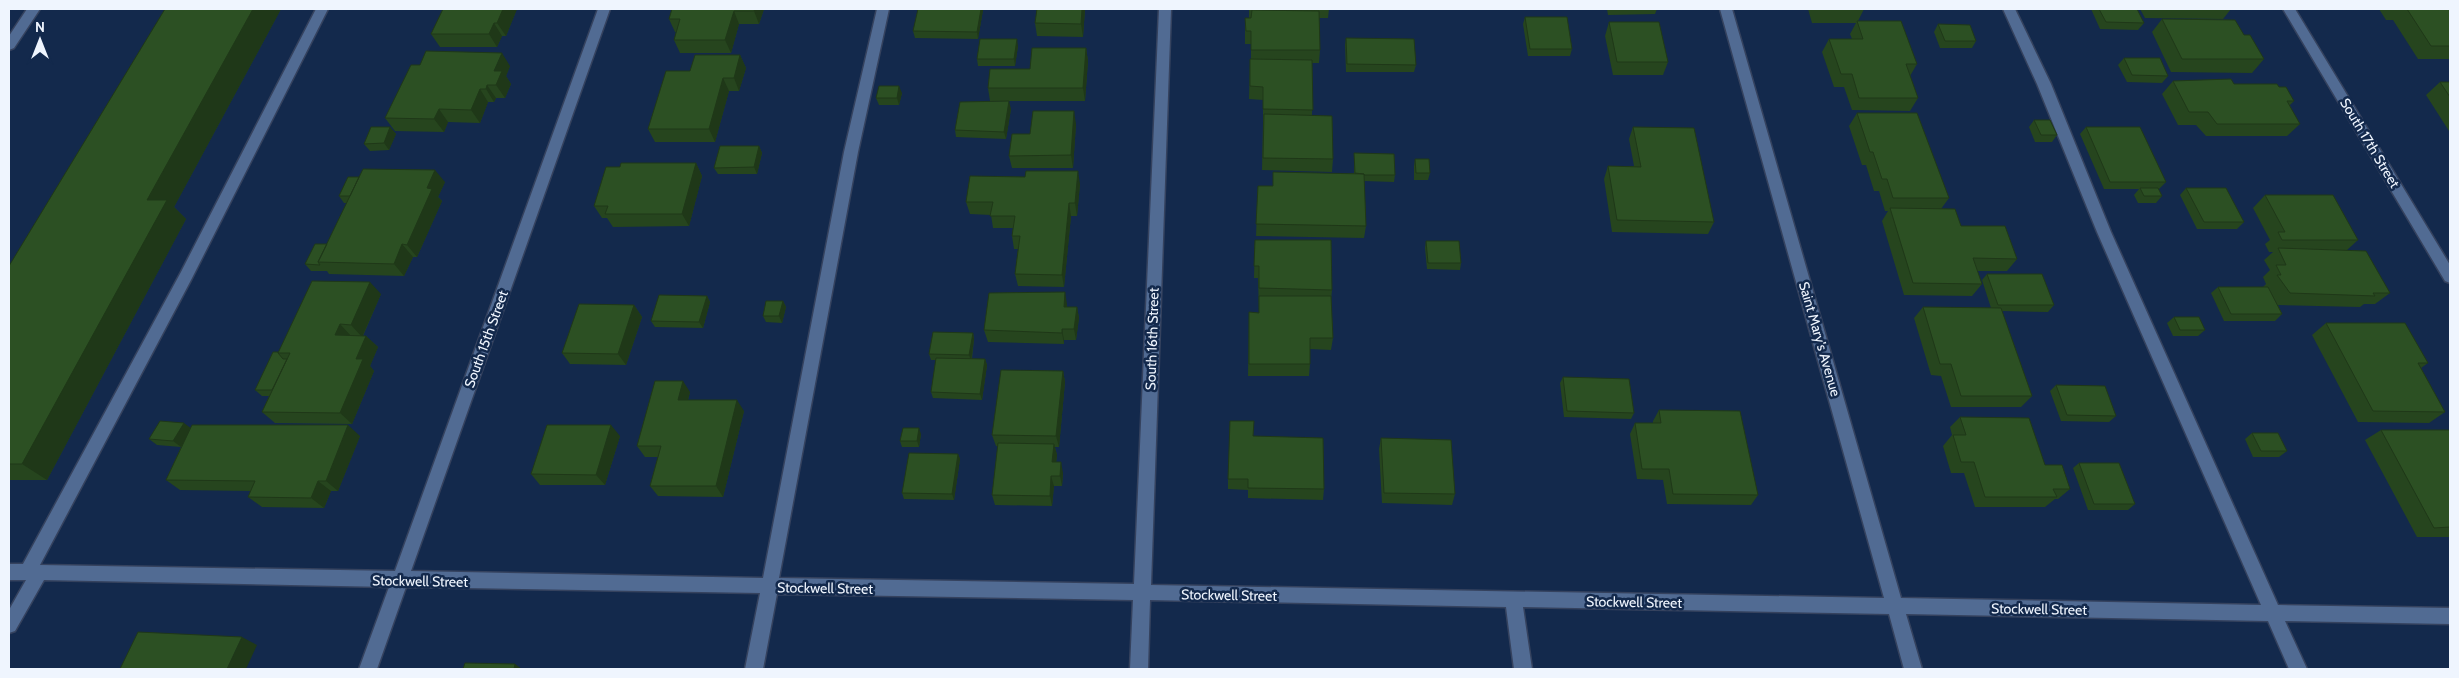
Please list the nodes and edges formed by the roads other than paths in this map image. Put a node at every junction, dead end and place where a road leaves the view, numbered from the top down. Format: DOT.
graph roads {
  1 [pos="34,9"];
  2 [pos="322,9"];
  3 [pos="604,9"];
  4 [pos="883,9"];
  5 [pos="1165,9"];
  6 [pos="1726,9"];
  7 [pos="2009,9"];
  8 [pos="2289,9"];
  9 [pos="9,45"];
  10 [pos="2450,277"];
  11 [pos="9,572"];
  12 [pos="33,573"];
  13 [pos="400,580"];
  14 [pos="770,587"];
  15 [pos="1142,593"];
  16 [pos="1514,600"];
  17 [pos="1896,607"];
  18 [pos="2275,613"];
  19 [pos="2450,616"];
  20 [pos="9,625"];
  21 [pos="368,669"];
  22 [pos="754,669"];
  23 [pos="1139,669"];
  24 [pos="1523,669"];
  25 [pos="1913,669"];
  26 [pos="2298,669"];
  1 -- 9 [label="street"];
  2 -- 12 [label="street"];
  3 -- 13 [label="street, South 15th Street"];
  4 -- 14 [label="street"];
  5 -- 15 [label="street, South 16th Street"];
  6 -- 17 [label="street, Saint Mary's Avenue"];
  7 -- 18 [label="street"];
  8 -- 10 [label="street, South 17th Street"];
  11 -- 12 [label="street, Stockwell Street"];
  12 -- 13 [label="street, Stockwell Street"];
  12 -- 20 [label="street"];
  13 -- 14 [label="street, Stockwell Street"];
  13 -- 21 [label="street, South 15th Street"];
  14 -- 15 [label="street, Stockwell Street"];
  14 -- 22 [label="street"];
  15 -- 16 [label="street, Stockwell Street"];
  15 -- 23 [label="street, South 16th Street"];
  16 -- 17 [label="street, Stockwell Street"];
  16 -- 24 [label="street"];
  17 -- 18 [label="street, Stockwell Street"];
  17 -- 25 [label="street, Saint Mary's Avenue"];
  18 -- 19 [label="street, Stockwell Street"];
  18 -- 26 [label="street"];
}
